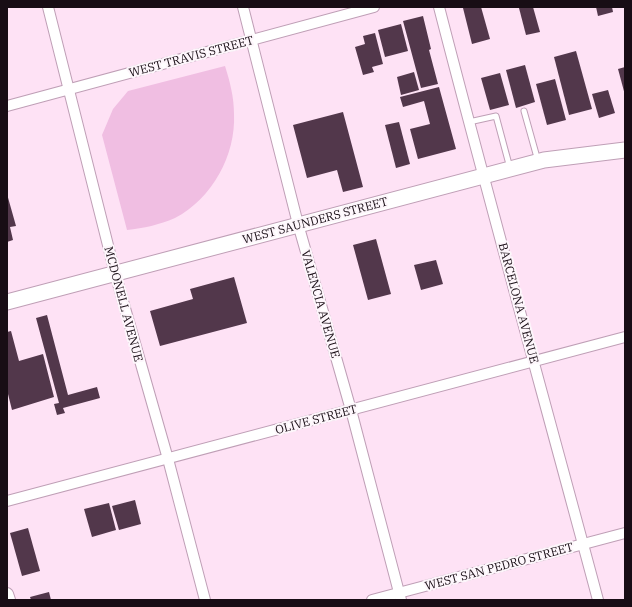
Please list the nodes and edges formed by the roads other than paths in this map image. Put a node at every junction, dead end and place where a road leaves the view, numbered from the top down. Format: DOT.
graph roads {
  1 [pos="48,7"];
  2 [pos="243,7"];
  3 [pos="374,7"];
  4 [pos="439,7"];
  5 [pos="252,40"];
  6 [pos="69,89"];
  7 [pos="7,106"];
  8 [pos="524,111"];
  9 [pos="469,122"];
  10 [pos="625,150"];
  11 [pos="538,162"];
  12 [pos="511,168"];
  13 [pos="484,175"];
  14 [pos="298,224"];
  15 [pos="115,273"];
  16 [pos="7,302"];
  17 [pos="625,337"];
  18 [pos="534,361"];
  19 [pos="351,410"];
  20 [pos="168,458"];
  21 [pos="7,501"];
  22 [pos="625,533"];
  23 [pos="583,544"];
  24 [pos="7,594"];
  25 [pos="400,596"];
  26 [pos="9,600"];
  27 [pos="205,600"];
  28 [pos="372,600"];
  29 [pos="598,600"];
  1 -- 6 [label="street, MCDONELL AVENUE"];
  2 -- 5 [label="street, VALENCIA AVENUE"];
  3 -- 5 [label="street, WEST TRAVIS STREET"];
  4 -- 9 [label="street, BARCELONA AVENUE"];
  5 -- 6 [label="street, WEST TRAVIS STREET"];
  5 -- 14 [label="street, VALENCIA AVENUE"];
  6 -- 7 [label="street, WEST TRAVIS STREET"];
  6 -- 15 [label="street, MCDONELL AVENUE"];
  8 -- 11 [label="lane"];
  9 -- 12 [label="lane"];
  9 -- 13 [label="street, BARCELONA AVENUE"];
  10 -- 11 [label="main road, WEST SAUNDERS STREET"];
  11 -- 12 [label="main road, WEST SAUNDERS STREET"];
  12 -- 13 [label="main road, WEST SAUNDERS STREET"];
  13 -- 14 [label="main road, WEST SAUNDERS STREET"];
  13 -- 18 [label="street, BARCELONA AVENUE"];
  14 -- 15 [label="main road, WEST SAUNDERS STREET"];
  14 -- 19 [label="street, VALENCIA AVENUE"];
  15 -- 16 [label="main road, WEST SAUNDERS STREET"];
  15 -- 20 [label="street, MCDONELL AVENUE"];
  17 -- 18 [label="street, OLIVE STREET"];
  18 -- 19 [label="street, OLIVE STREET"];
  18 -- 23 [label="street, BARCELONA AVENUE"];
  19 -- 20 [label="street, OLIVE STREET"];
  19 -- 25 [label="street, VALENCIA AVENUE"];
  20 -- 21 [label="street, OLIVE STREET"];
  20 -- 27 [label="street, MCDONELL AVENUE"];
  22 -- 23 [label="street, WEST SAN PEDRO STREET"];
  23 -- 25 [label="street, WEST SAN PEDRO STREET"];
  23 -- 29 [label="street, BARCELONA AVENUE"];
  24 -- 26 [label="street"];
  25 -- 28 [label="street, WEST SAN PEDRO STREET"];
}
